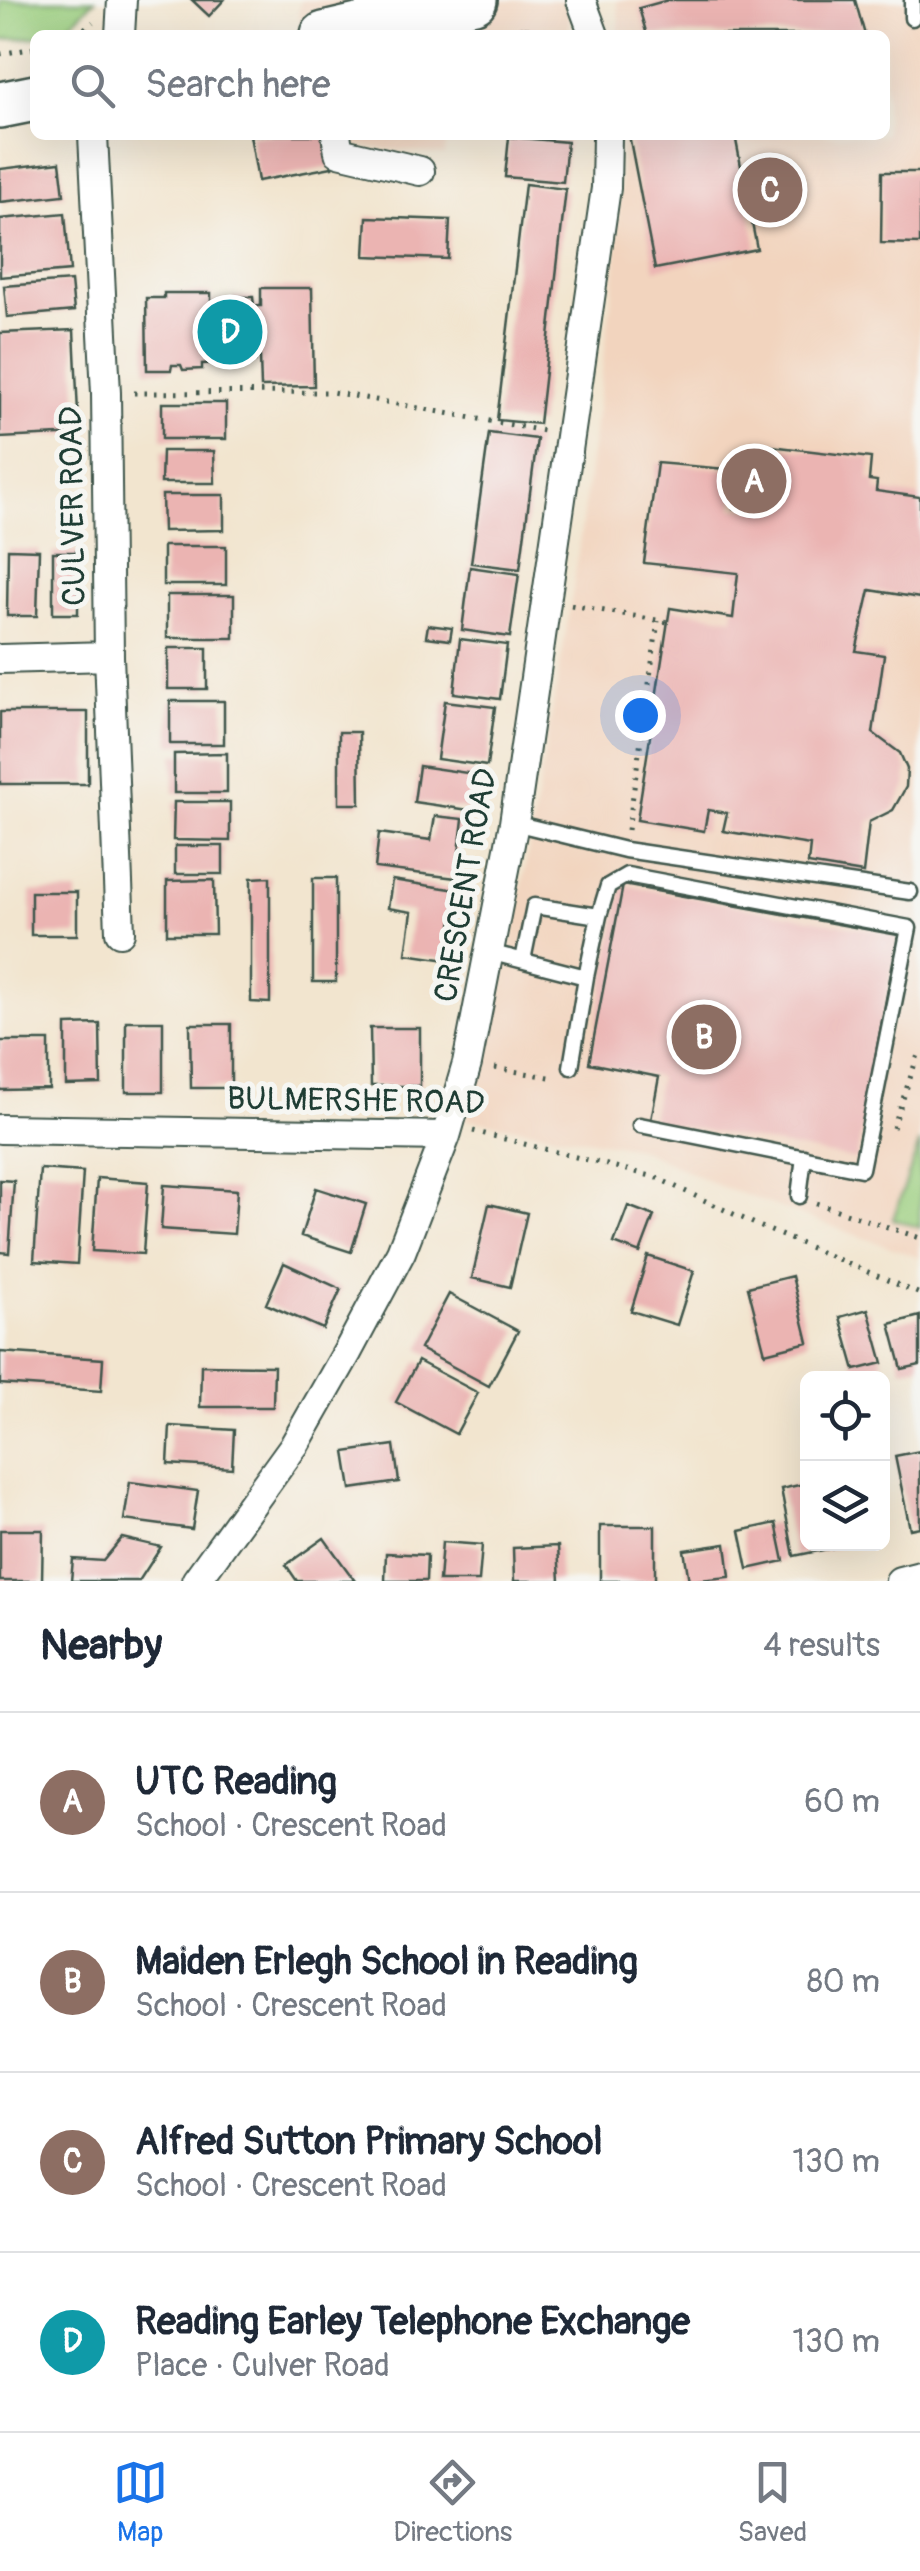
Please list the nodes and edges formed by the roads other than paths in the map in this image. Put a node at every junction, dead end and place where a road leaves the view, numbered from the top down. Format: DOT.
graph roads {
  1 [pos="122,0"];
  2 [pos="581,0"];
  3 [pos="912,0"];
  4 [pos="465,1"];
  5 [pos="912,18"];
  6 [pos="120,30"];
  7 [pos="345,30"];
  8 [pos="592,30"];
  9 [pos="30,99"];
  10 [pos="0,105"];
  11 [pos="93,140"];
  12 [pos="337,140"];
  13 [pos="607,140"];
  14 [pos="420,171"];
  15 [pos="109,656"];
  16 [pos="0,659"];
  17 [pos="514,823"];
  18 [pos="910,892"];
  19 [pos="599,916"];
  20 [pos="120,932"];
  21 [pos="489,952"];
  22 [pos="523,960"];
  23 [pos="586,977"];
  24 [pos="571,1068"];
  25 [pos="640,1125"];
  26 [pos="0,1129"];
  27 [pos="446,1136"];
  28 [pos="804,1157"];
  29 [pos="799,1196"];
  30 [pos="920,1576"];
  31 [pos="196,1581"];
  32 [pos="900,1581"];
  1 -- 6 [label="street"];
  2 -- 8 [label="street"];
  3 -- 5 [label="lane"];
  4 -- 7 [label="main road"];
  9 -- 10 [label="main road"];
  11 -- 15 [label="street, CULVER ROAD"];
  12 -- 14 [label="street"];
  13 -- 17 [label="street, CRESCENT ROAD"];
  15 -- 16 [label="street"];
  15 -- 20 [label="street, CULVER ROAD"];
  17 -- 18 [label="lane"];
  17 -- 21 [label="street, CRESCENT ROAD"];
  19 -- 22 [label="lane"];
  19 -- 23 [label="lane"];
  19 -- 28 [label="lane"];
  21 -- 22 [label="lane"];
  21 -- 27 [label="street, CRESCENT ROAD"];
  22 -- 23 [label="lane"];
  23 -- 24 [label="lane"];
  25 -- 28 [label="lane"];
  26 -- 27 [label="street, BULMERSHE ROAD"];
  27 -- 31 [label="street, CRESCENT ROAD"];
  28 -- 29 [label="lane"];
  30 -- 32 [label="street"];
}
